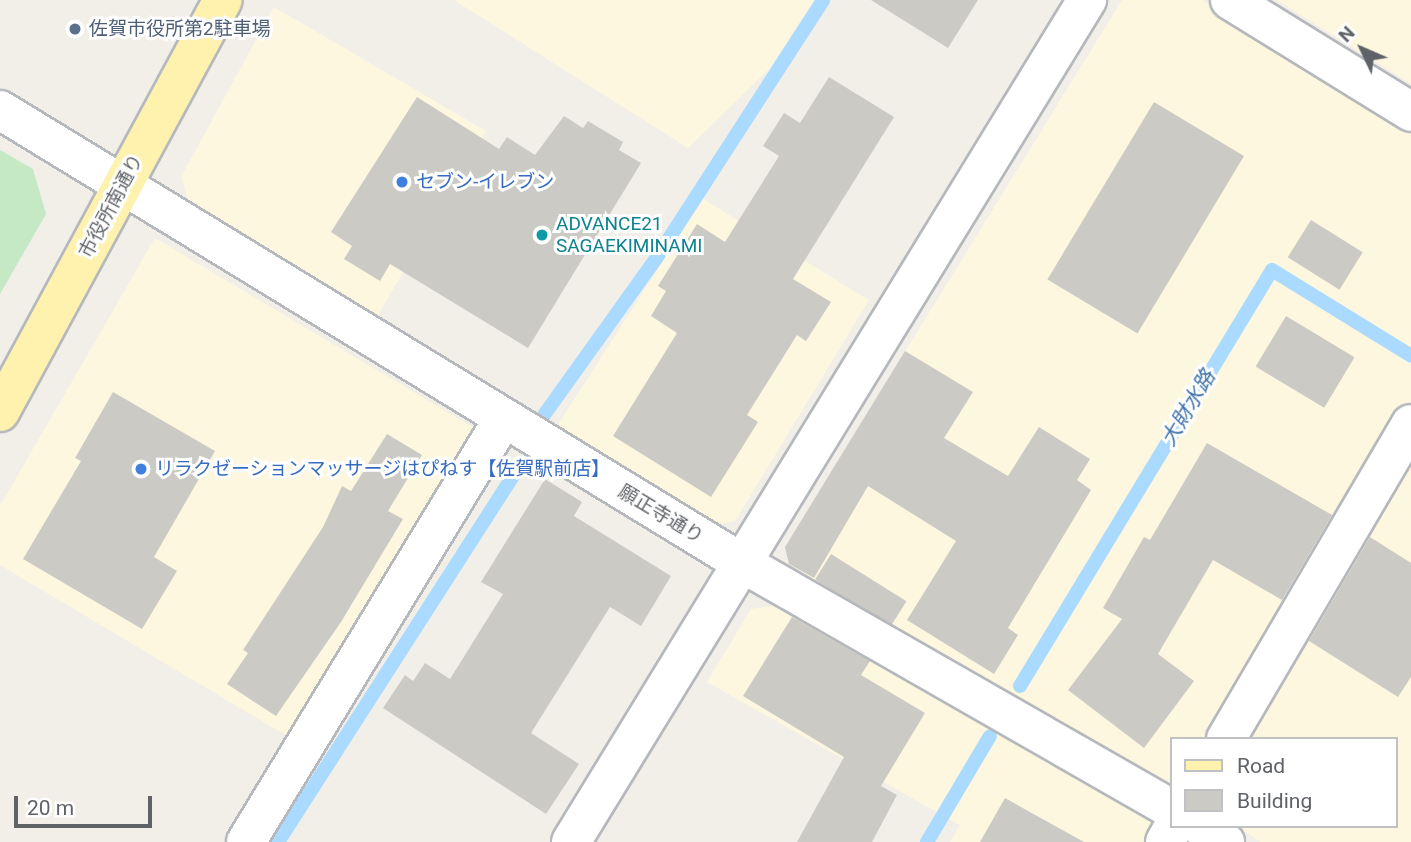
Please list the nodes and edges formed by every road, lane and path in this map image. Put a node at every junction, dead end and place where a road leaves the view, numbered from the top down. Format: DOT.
graph roads {
  1 [pos="223,0"];
  2 [pos="1087,0"];
  3 [pos="1230,0"];
  4 [pos="0,110"];
  5 [pos="1411,112"];
  6 [pos="124,183"];
  7 [pos="0,412"];
  8 [pos="503,419"];
  9 [pos="1411,424"];
  10 [pos="742,563"];
  11 [pos="1227,737"];
  12 [pos="1170,808"];
  13 [pos="1203,828"];
  14 [pos="246,842"];
  15 [pos="571,842"];
  16 [pos="1225,842"];
  1 -- 6 [label="main road, 市役所南通り"];
  2 -- 10 [label="street"];
  3 -- 5 [label="street"];
  4 -- 6 [label="street, 願正寺通り"];
  6 -- 7 [label="main road, 市役所南通り"];
  6 -- 8 [label="street, 願正寺通り"];
  8 -- 10 [label="street, 願正寺通り"];
  8 -- 14 [label="street"];
  9 -- 11 [label="street"];
  10 -- 12 [label="street, 願正寺通り"];
  10 -- 15 [label="street"];
  13 -- 16 [label="street"];
}
